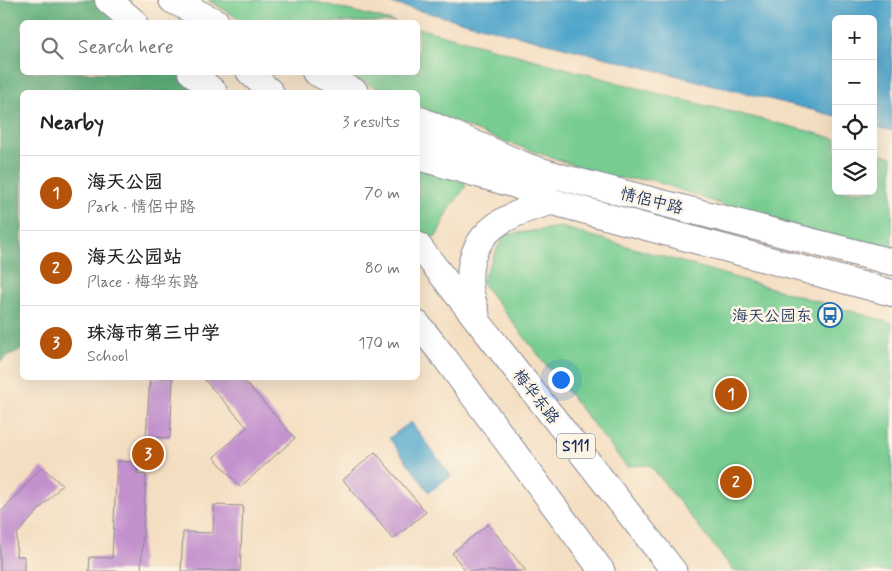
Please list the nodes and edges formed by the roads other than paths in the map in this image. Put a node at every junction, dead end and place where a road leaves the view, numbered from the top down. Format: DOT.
graph roads {
  1 [pos="108,0"];
  2 [pos="173,0"];
  3 [pos="132,20"];
  4 [pos="194,20"];
  5 [pos="212,20"];
  6 [pos="194,75"];
  7 [pos="253,75"];
  8 [pos="321,75"];
  9 [pos="212,90"];
  10 [pos="269,90"];
  11 [pos="351,90"];
  12 [pos="420,120"];
  13 [pos="420,144"];
  14 [pos="420,158"];
  15 [pos="528,167"];
  16 [pos="553,202"];
  17 [pos="420,248"];
  18 [pos="892,262"];
  19 [pos="892,292"];
  20 [pos="478,322"];
  21 [pos="420,327"];
  22 [pos="602,571"];
  23 [pos="674,571"];
  1 -- 3 [label="highway"];
  2 -- 4 [label="main road"];
  2 -- 5 [label="highway"];
  6 -- 9 [label="highway"];
  7 -- 10 [label="main road"];
  8 -- 11 [label="highway"];
  12 -- 15 [label="highway, 情侶中路"];
  13 -- 15 [label="main road"];
  14 -- 16 [label="highway, 情侶中路"];
  15 -- 18 [label="highway, 情侶中路"];
  16 -- 19 [label="highway, 情侶中路"];
  16 -- 20 [label="main road"];
  17 -- 20 [label="main road, 梅华东路 / S111"];
  20 -- 23 [label="main road, 梅华东路 / S111"];
  21 -- 22 [label="main road"];
}
